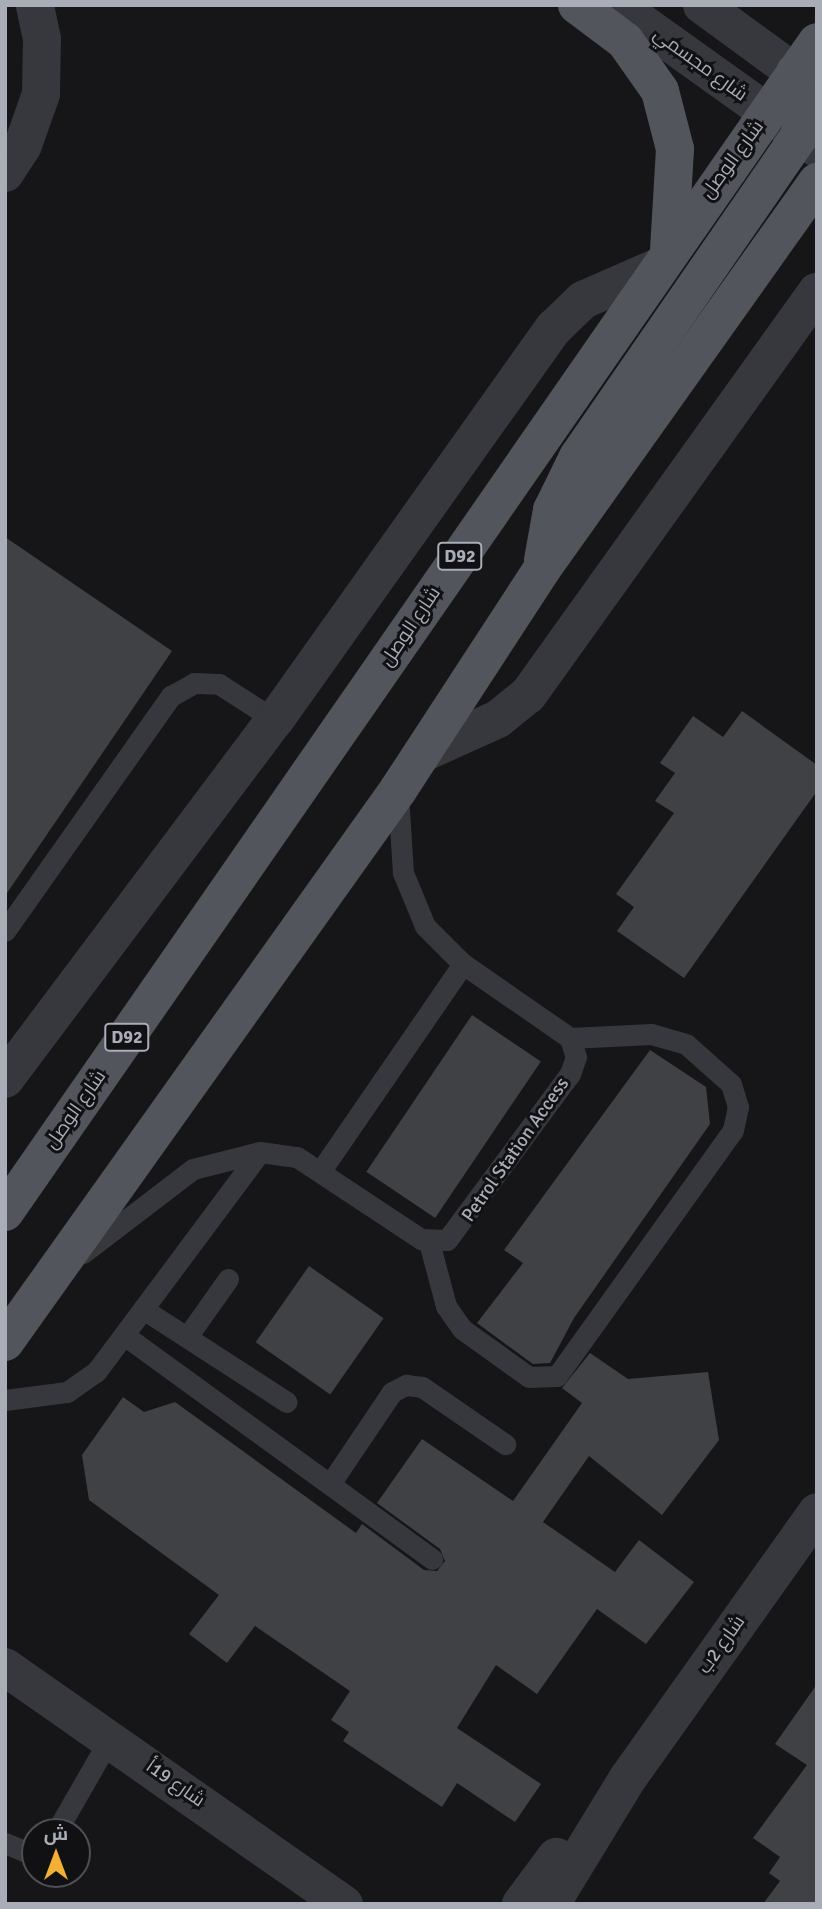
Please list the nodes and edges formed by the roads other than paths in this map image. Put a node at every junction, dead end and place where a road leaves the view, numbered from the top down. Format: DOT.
graph roads {
  1 [pos="11,5"];
  2 [pos="35,5"];
  3 [pos="577,5"];
  4 [pos="617,5"];
  5 [pos="702,5"];
  6 [pos="817,42"];
  7 [pos="806,80"];
  8 [pos="766,113"];
  9 [pos="5,122"];
  10 [pos="808,142"];
  11 [pos="5,173"];
  12 [pos="817,182"];
  13 [pos="663,258"];
  14 [pos="817,292"];
  15 [pos="542,569"];
  16 [pos="275,720"];
  17 [pos="423,753"];
  18 [pos="398,790"];
  19 [pos="5,931"];
  20 [pos="463,964"];
  21 [pos="570,1038"];
  22 [pos="5,1079"];
  23 [pos="260,1152"];
  24 [pos="322,1169"];
  25 [pos="5,1212"];
  26 [pos="429,1242"];
  27 [pos="54,1276"];
  28 [pos="228,1279"];
  29 [pos="143,1309"];
  30 [pos="124,1335"];
  31 [pos="187,1337"];
  32 [pos="5,1342"];
  33 [pos="5,1400"];
  34 [pos="287,1402"];
  35 [pos="505,1444"];
  36 [pos="330,1484"];
  37 [pos="817,1512"];
  38 [pos="432,1559"];
  39 [pos="5,1667"];
  40 [pos="110,1738"];
  41 [pos="628,1778"];
  42 [pos="64,1818"];
  43 [pos="344,1904"];
  44 [pos="521,1904"];
  45 [pos="551,1904"];
  1 -- 9 [label="street"];
  2 -- 11 [label="street"];
  3 -- 13 [label="main road"];
  4 -- 8 [label="street, شارع مجسمي"];
  5 -- 7 [label="street"];
  6 -- 7 [label="main road, شارع الوصل / D92"];
  7 -- 8 [label="main road, شارع الوصل / D92"];
  7 -- 10 [label="main road"];
  8 -- 10 [label="street, شارع مجسمي"];
  8 -- 13 [label="main road, شارع الوصل / D92"];
  10 -- 15 [label="main road"];
  12 -- 15 [label="main road"];
  13 -- 16 [label="street"];
  13 -- 25 [label="main road, شارع الوصل / D92"];
  14 -- 17 [label="street"];
  15 -- 17 [label="main road"];
  16 -- 19 [label="lane"];
  16 -- 22 [label="street"];
  17 -- 18 [label="main road"];
  18 -- 20 [label="lane"];
  18 -- 27 [label="main road"];
  20 -- 21 [label="lane"];
  20 -- 24 [label="lane"];
  21 -- 26 [label="lane, Petrol Station Access"];
  21 -- 26 [label="lane"];
  23 -- 24 [label="lane"];
  23 -- 27 [label="lane"];
  23 -- 29 [label="lane"];
  24 -- 26 [label="lane"];
  27 -- 32 [label="main road"];
  28 -- 31 [label="lane"];
  29 -- 30 [label="lane"];
  29 -- 31 [label="lane"];
  30 -- 33 [label="lane"];
  30 -- 36 [label="lane"];
  31 -- 34 [label="lane"];
  35 -- 36 [label="lane"];
  36 -- 38 [label="lane"];
  37 -- 41 [label="street, شارع 2ب"];
  39 -- 40 [label="street, شارع 19أ"];
  40 -- 42 [label="lane"];
  40 -- 43 [label="street, شارع 19أ"];
  41 -- 44 [label="street, شارع 2ب"];
  41 -- 45 [label="street, شارع 2ب"];
}
